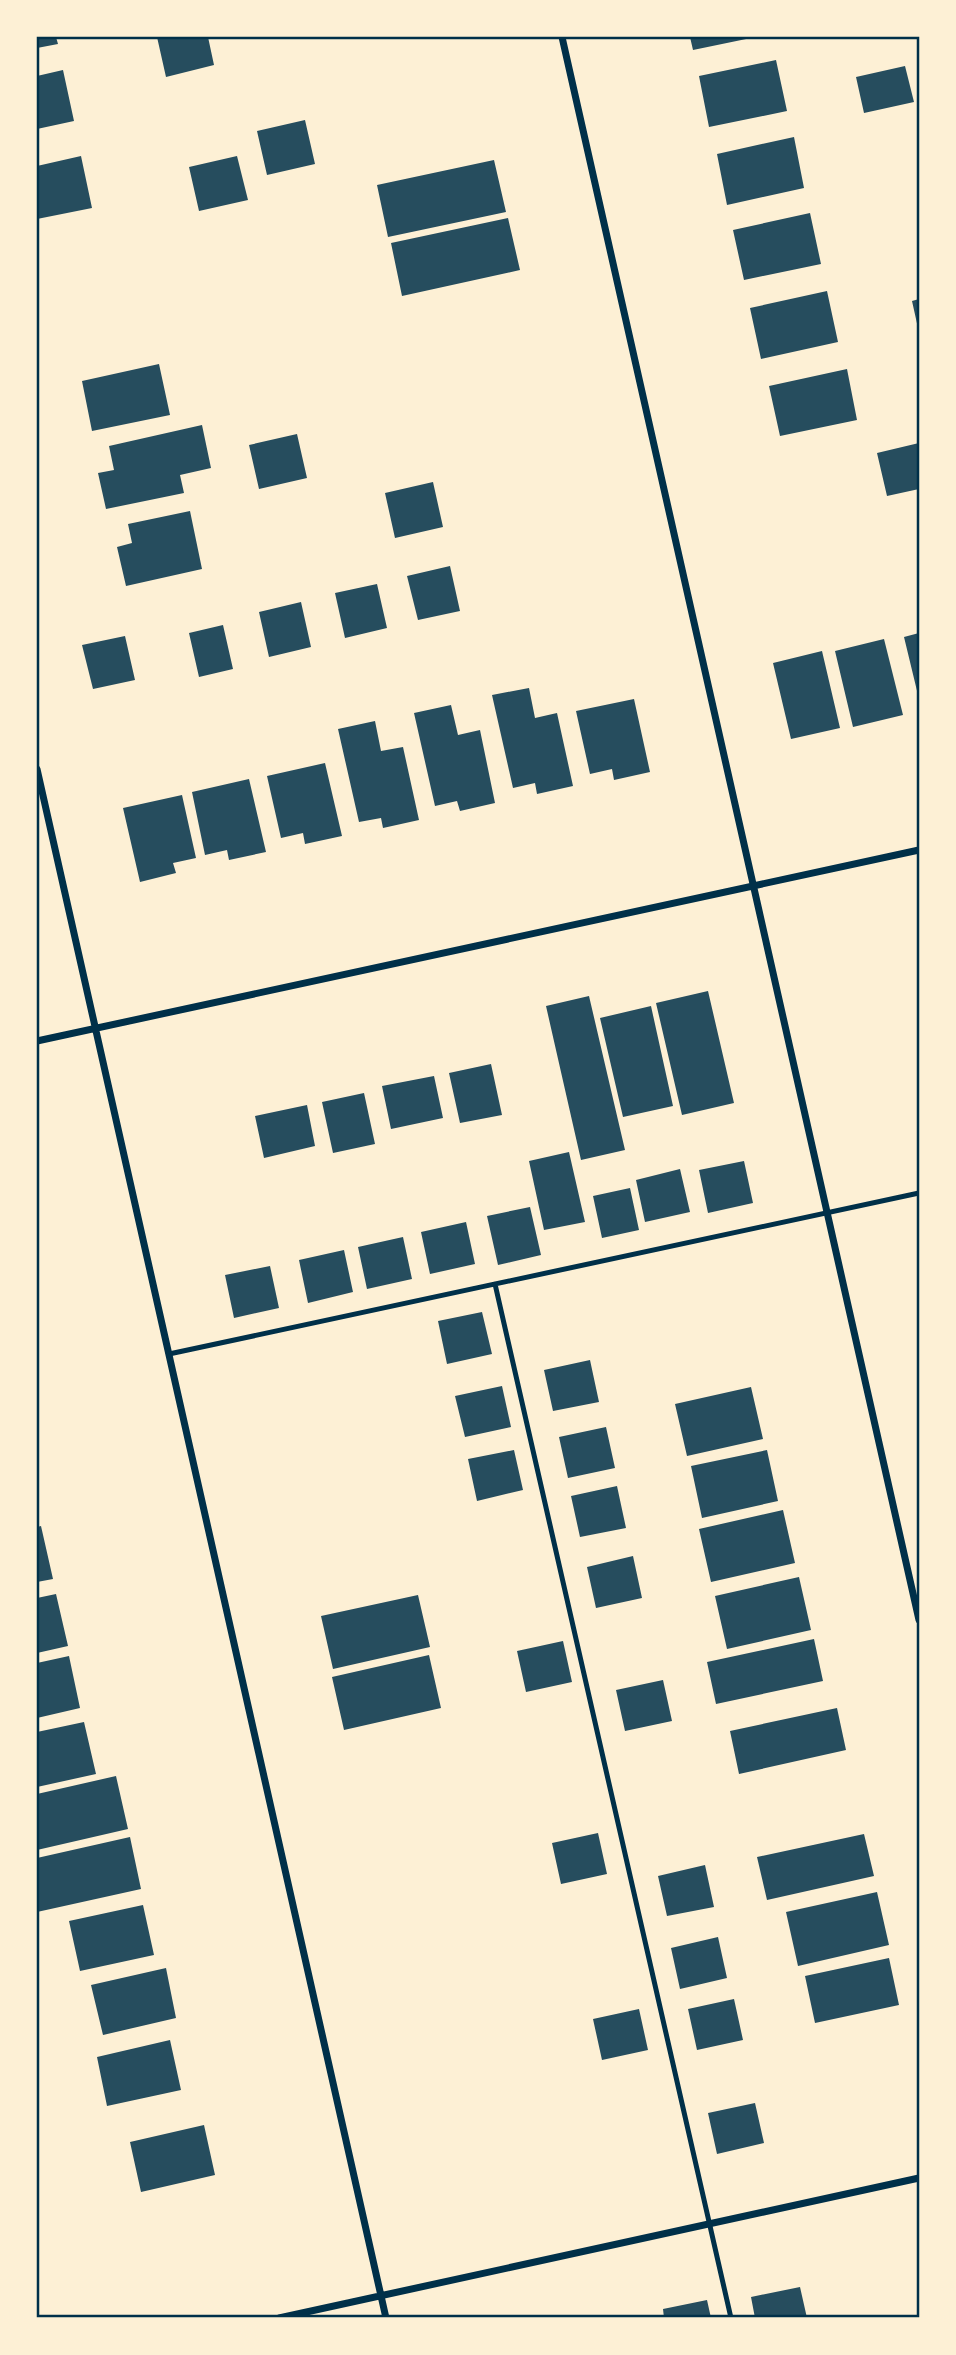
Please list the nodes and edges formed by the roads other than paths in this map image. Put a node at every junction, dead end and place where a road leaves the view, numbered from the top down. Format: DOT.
graph roads {
  1 [pos="562,37"];
  2 [pos="37,769"];
  3 [pos="919,850"];
  4 [pos="753,885"];
  5 [pos="95,1028"];
  6 [pos="37,1041"];
  7 [pos="919,1193"];
  8 [pos="827,1213"];
  9 [pos="495,1284"];
  10 [pos="169,1354"];
  11 [pos="919,1620"];
  12 [pos="919,2178"];
  13 [pos="710,2224"];
  14 [pos="381,2295"];
  15 [pos="279,2318"];
  16 [pos="386,2318"];
  17 [pos="731,2318"];
  1 -- 4 [label="street"];
  2 -- 5 [label="street"];
  3 -- 4 [label="street"];
  4 -- 5 [label="street"];
  4 -- 8 [label="street"];
  5 -- 6 [label="street"];
  5 -- 10 [label="street"];
  7 -- 8 [label="lane"];
  8 -- 9 [label="lane"];
  8 -- 11 [label="street"];
  9 -- 10 [label="lane"];
  9 -- 13 [label="lane"];
  10 -- 14 [label="street"];
  12 -- 13 [label="street"];
  13 -- 14 [label="street"];
  13 -- 17 [label="lane"];
  14 -- 15 [label="street"];
  14 -- 16 [label="street"];
}
